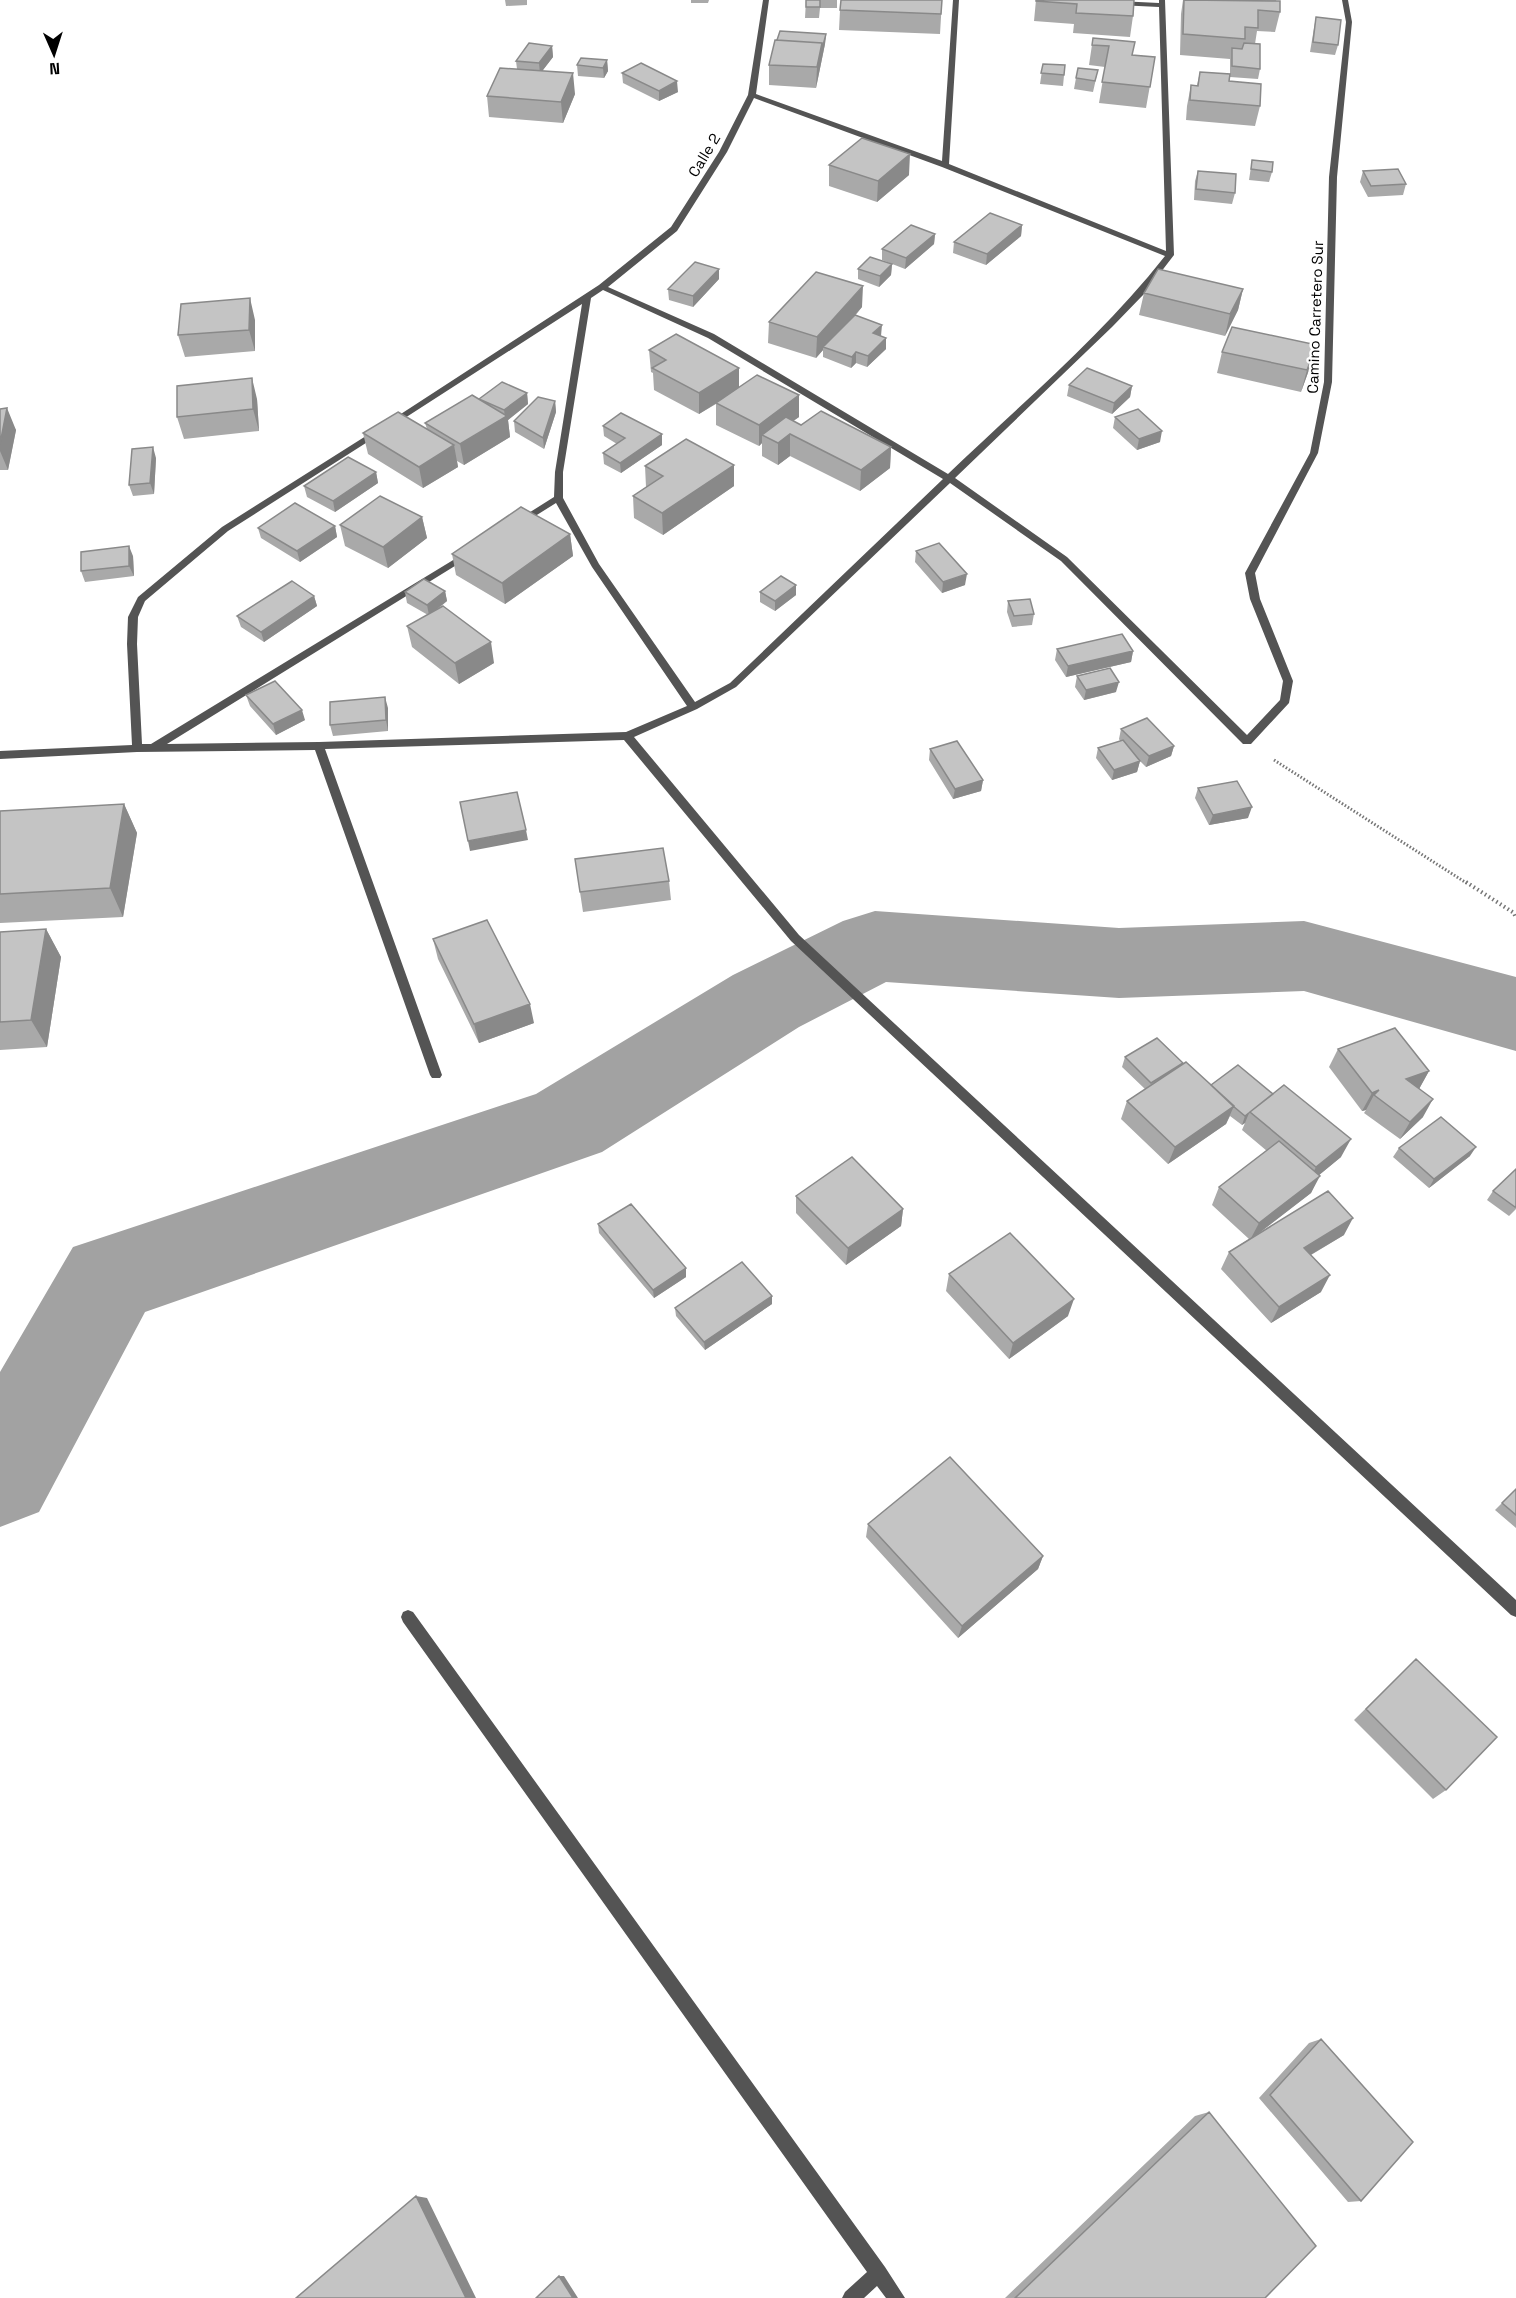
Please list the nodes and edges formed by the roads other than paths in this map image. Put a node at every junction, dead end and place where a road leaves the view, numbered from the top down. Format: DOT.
graph roads {
  1 [pos="766,0"];
  2 [pos="956,0"];
  3 [pos="1345,0"];
  4 [pos="1107,3"];
  5 [pos="1162,3"];
  6 [pos="752,95"];
  7 [pos="945,165"];
  8 [pos="1170,255"];
  9 [pos="602,287"];
  10 [pos="587,296"];
  11 [pos="949,478"];
  12 [pos="558,498"];
  13 [pos="508,529"];
  14 [pos="477,548"];
  15 [pos="693,707"];
  16 [pos="627,736"];
  17 [pos="319,746"];
  18 [pos="137,748"];
  19 [pos="153,748"];
  20 [pos="0,755"];
  21 [pos="436,1075"];
  22 [pos="1516,1610"];
  23 [pos="408,1617"];
  24 [pos="879,2273"];
  25 [pos="851,2298"];
  26 [pos="896,2298"];
  1 -- 6 [label="street, Calle 2"];
  2 -- 7 [label="street"];
  3 -- 11 [label="street, Camino Carretero Sur"];
  4 -- 5 [label="street"];
  5 -- 8 [label="street"];
  6 -- 7 [label="street"];
  6 -- 9 [label="street, Calle 2"];
  7 -- 8 [label="street"];
  8 -- 11 [label="street"];
  9 -- 10 [label="street, Calle 2"];
  9 -- 11 [label="street"];
  10 -- 12 [label="street"];
  10 -- 18 [label="street, Calle 2"];
  11 -- 15 [label="street"];
  12 -- 13 [label="street"];
  12 -- 15 [label="street"];
  14 -- 19 [label="street"];
  15 -- 16 [label="street"];
  16 -- 17 [label="street"];
  16 -- 22 [label="street"];
  17 -- 19 [label="street"];
  17 -- 21 [label="street"];
  18 -- 19 [label="street"];
  18 -- 20 [label="street"];
  23 -- 24 [label="street"];
  24 -- 25 [label="street"];
  24 -- 26 [label="street"];
}
